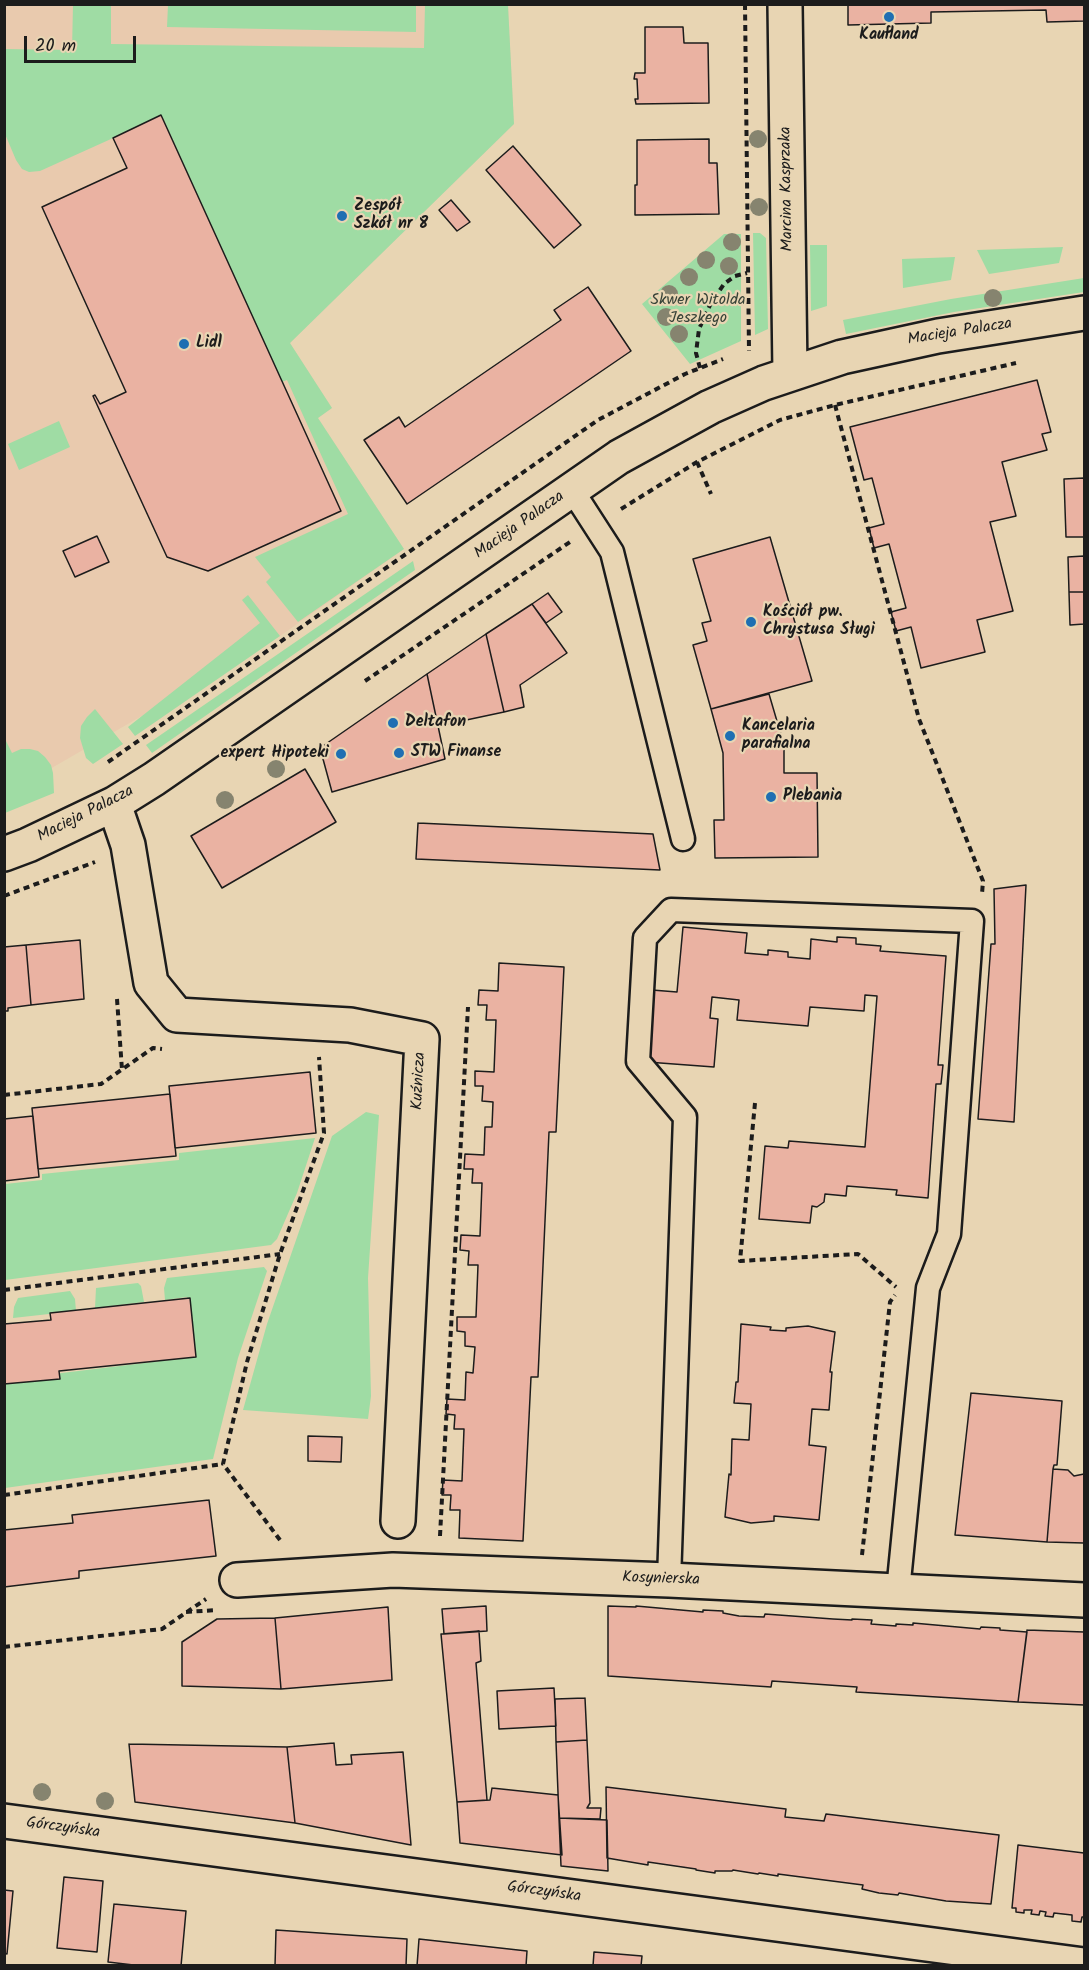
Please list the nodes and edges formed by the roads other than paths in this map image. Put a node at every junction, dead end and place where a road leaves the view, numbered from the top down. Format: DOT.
graph roads {
  1 [pos="786,4"];
  2 [pos="1084,313"];
  3 [pos="790,374"];
  4 [pos="572,490"];
  5 [pos="114,804"];
  6 [pos="683,839"];
  7 [pos="4,854"];
  8 [pos="398,1521"];
  9 [pos="237,1580"];
  10 [pos="669,1580"];
  11 [pos="898,1591"];
  12 [pos="1084,1600"];
  13 [pos="4,1821"];
  14 [pos="1084,1965"];
  1 -- 3 [label="street, Marcina Kasprzaka"];
  2 -- 3 [label="street, Macieja Palacza"];
  3 -- 4 [label="street, Macieja Palacza"];
  4 -- 5 [label="street, Macieja Palacza"];
  4 -- 6 [label="lane"];
  5 -- 7 [label="street, Macieja Palacza"];
  5 -- 8 [label="street, Kuźnicza"];
  9 -- 10 [label="street, Kosynierska"];
  10 -- 11 [label="street, Kosynierska"];
  10 -- 11 [label="lane"];
  11 -- 12 [label="street, Kosynierska"];
  13 -- 14 [label="street, Górczyńska"];
}
